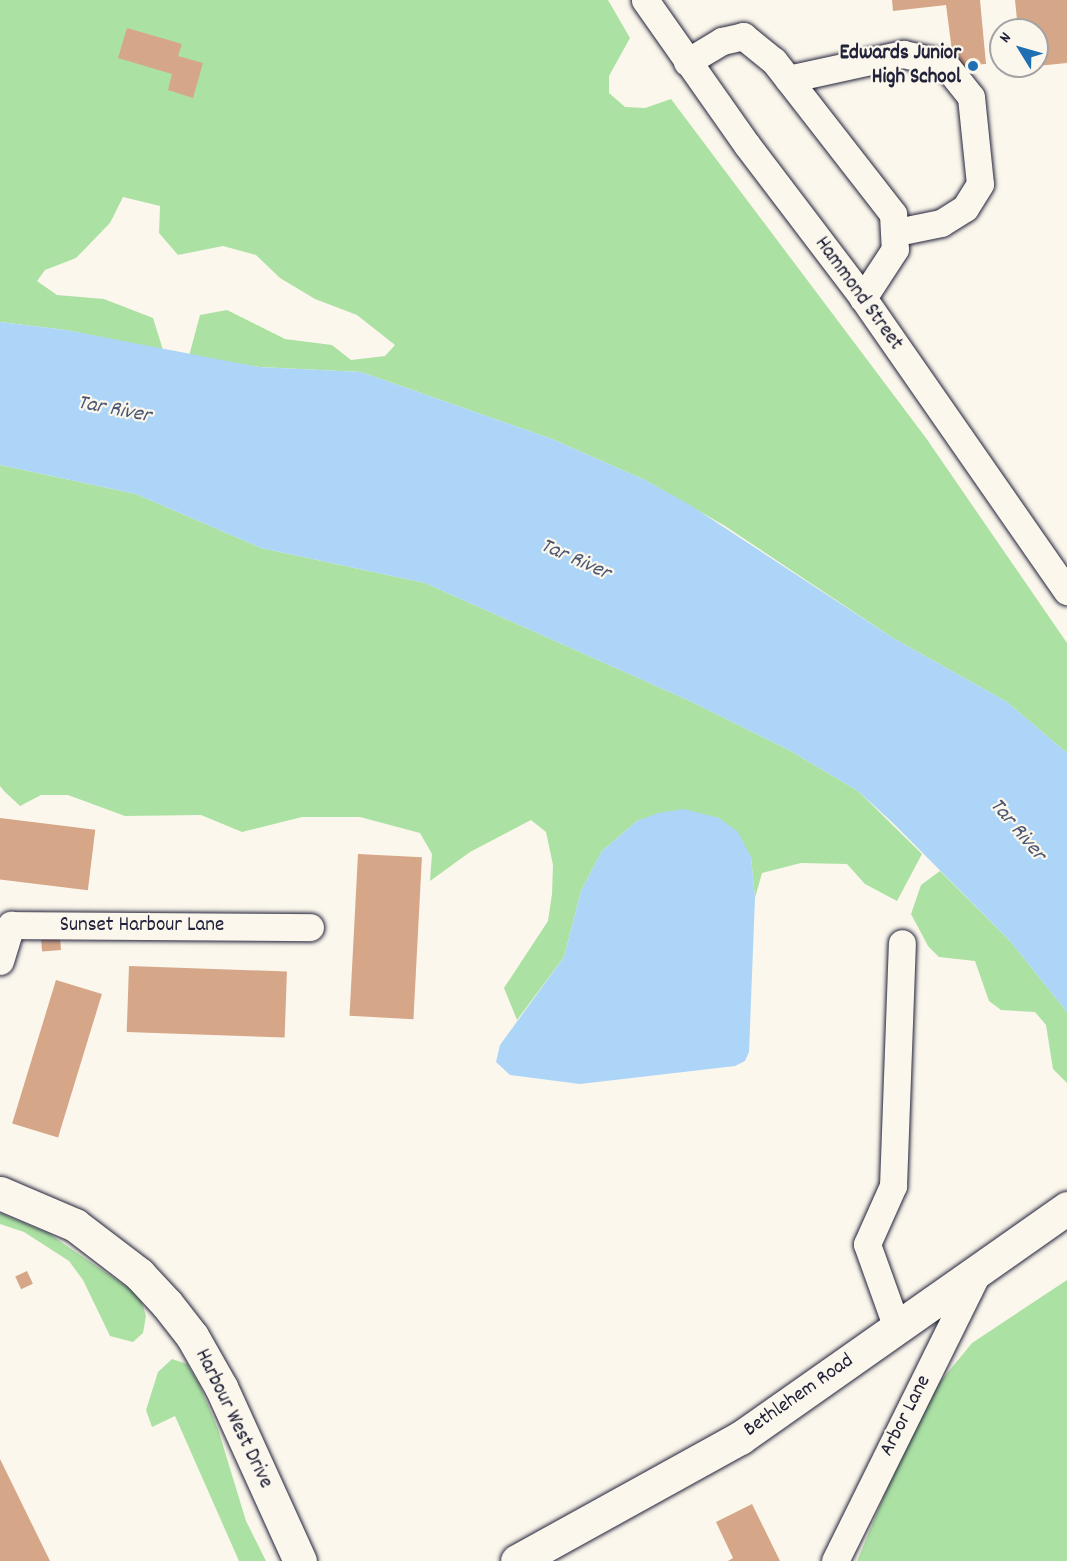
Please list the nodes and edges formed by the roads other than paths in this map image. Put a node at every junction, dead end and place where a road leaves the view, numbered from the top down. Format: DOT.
graph roads {
  1 [pos="645,0"];
  2 [pos="687,62"];
  3 [pos="788,79"];
  4 [pos="897,232"];
  5 [pos="863,298"];
  6 [pos="1067,591"];
  7 [pos="310,927"];
  8 [pos="902,943"];
  9 [pos="0,961"];
  10 [pos="0,1193"];
  11 [pos="1067,1208"];
  12 [pos="978,1272"];
  13 [pos="897,1328"];
  14 [pos="300,1561"];
  15 [pos="516,1561"];
  16 [pos="836,1561"];
  1 -- 2 [label="street, Hammond Street"];
  2 -- 3 [label="street"];
  2 -- 5 [label="street, Hammond Street"];
  3 -- 4 [label="street"];
  3 -- 4 [label="street"];
  4 -- 5 [label="street"];
  5 -- 6 [label="street, Hammond Street"];
  7 -- 9 [label="street, Sunset Harbour Lane"];
  8 -- 13 [label="street"];
  10 -- 14 [label="main road, Harbour West Drive"];
  11 -- 12 [label="main road, Bethlehem Road"];
  12 -- 13 [label="main road, Bethlehem Road"];
  12 -- 16 [label="street, Arbor Lane"];
  13 -- 15 [label="main road, Bethlehem Road"];
}
